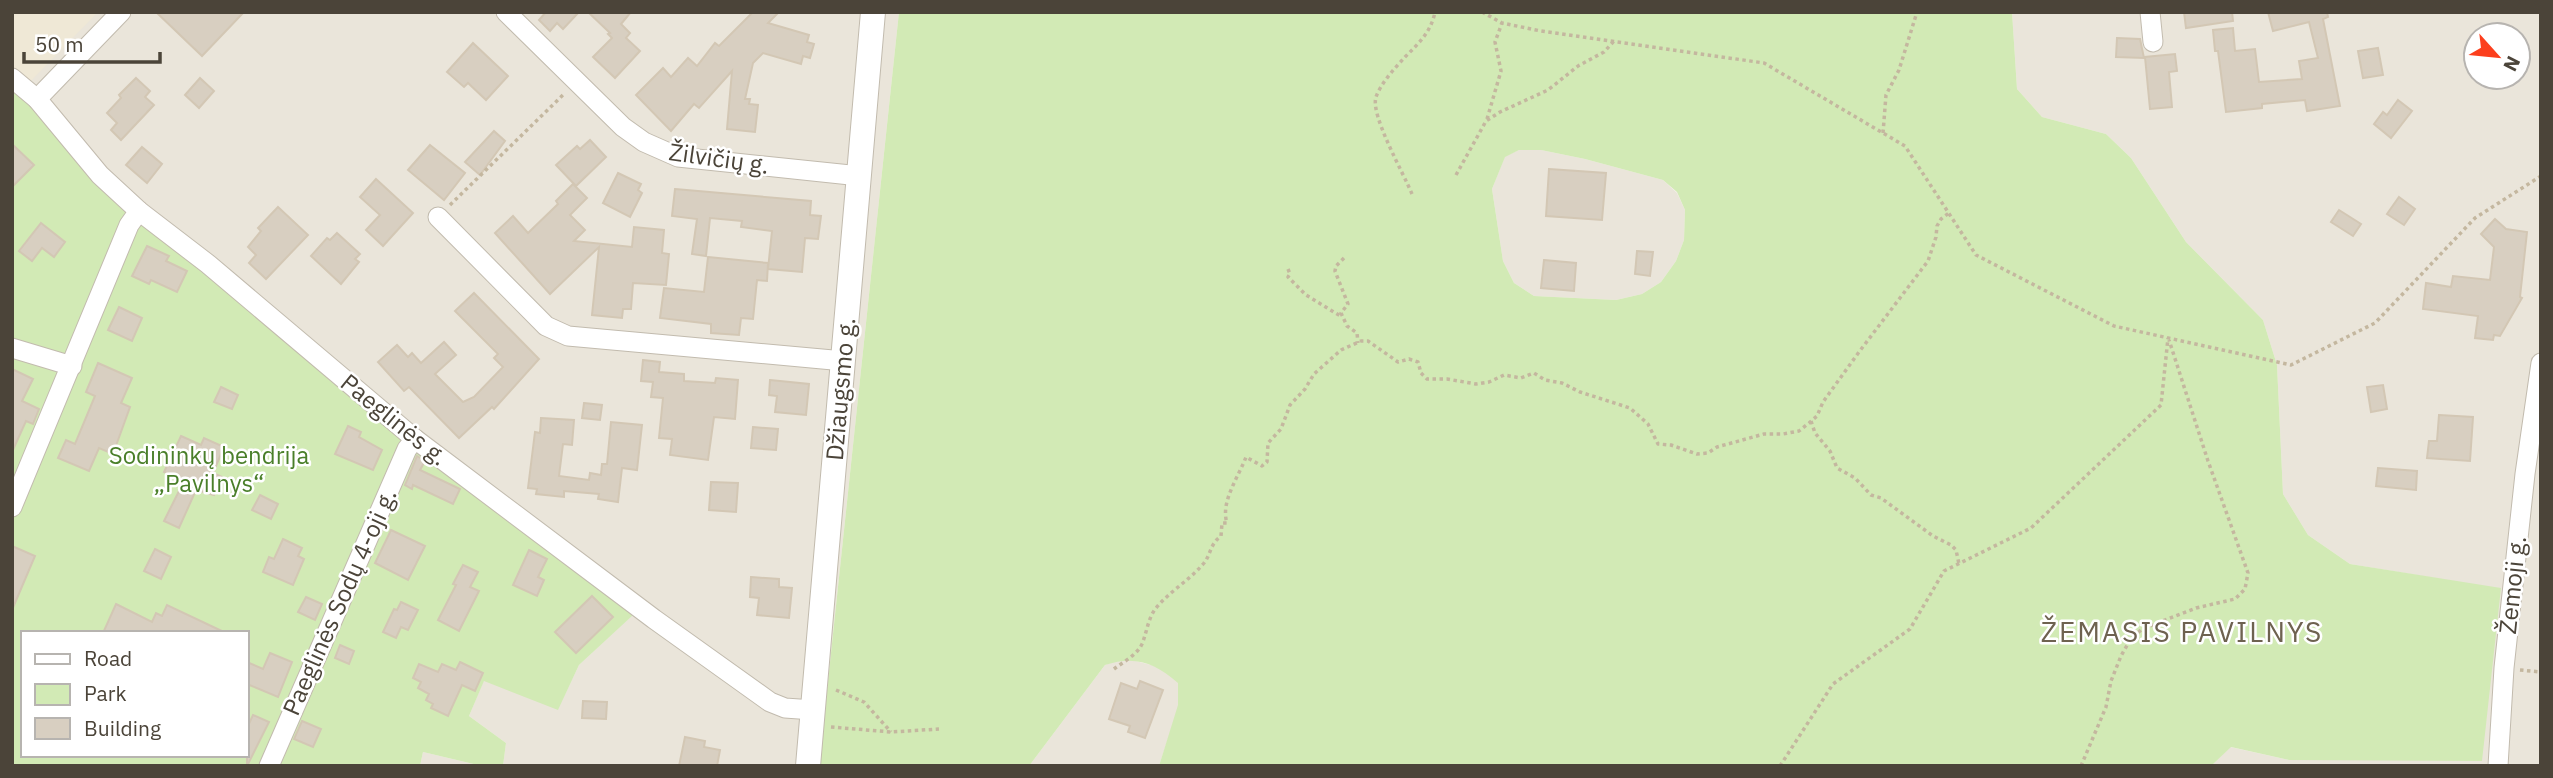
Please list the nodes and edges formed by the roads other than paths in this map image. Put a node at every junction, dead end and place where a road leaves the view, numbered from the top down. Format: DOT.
graph roads {
  1 [pos="121,12"];
  2 [pos="506,12"];
  3 [pos="873,12"];
  4 [pos="2150,12"];
  5 [pos="2154,42"];
  6 [pos="12,78"];
  7 [pos="37,99"];
  8 [pos="860,176"];
  9 [pos="139,211"];
  10 [pos="438,217"];
  11 [pos="12,348"];
  12 [pos="844,361"];
  13 [pos="2541,363"];
  14 [pos="72,366"];
  15 [pos="415,439"];
  16 [pos="12,507"];
  17 [pos="813,708"];
  18 [pos="269,766"];
  19 [pos="808,766"];
  20 [pos="2498,766"];
  1 -- 7 [label="street"];
  2 -- 8 [label="street, Žilvičių g."];
  3 -- 8 [label="street, Džiaugsmo g."];
  4 -- 5 [label="street"];
  6 -- 7 [label="street, Paeglinės g."];
  7 -- 9 [label="street, Paeglinės g."];
  8 -- 12 [label="street, Džiaugsmo g."];
  9 -- 14 [label="street"];
  9 -- 15 [label="street, Paeglinės g."];
  10 -- 12 [label="street"];
  11 -- 14 [label="street"];
  12 -- 17 [label="street, Džiaugsmo g."];
  13 -- 20 [label="street, Žemoji g."];
  14 -- 16 [label="street"];
  15 -- 17 [label="street, Paeglinės g."];
  15 -- 18 [label="street, Paeglinės Sodų 4-oji g."];
  17 -- 19 [label="street, Džiaugsmo g."];
}
